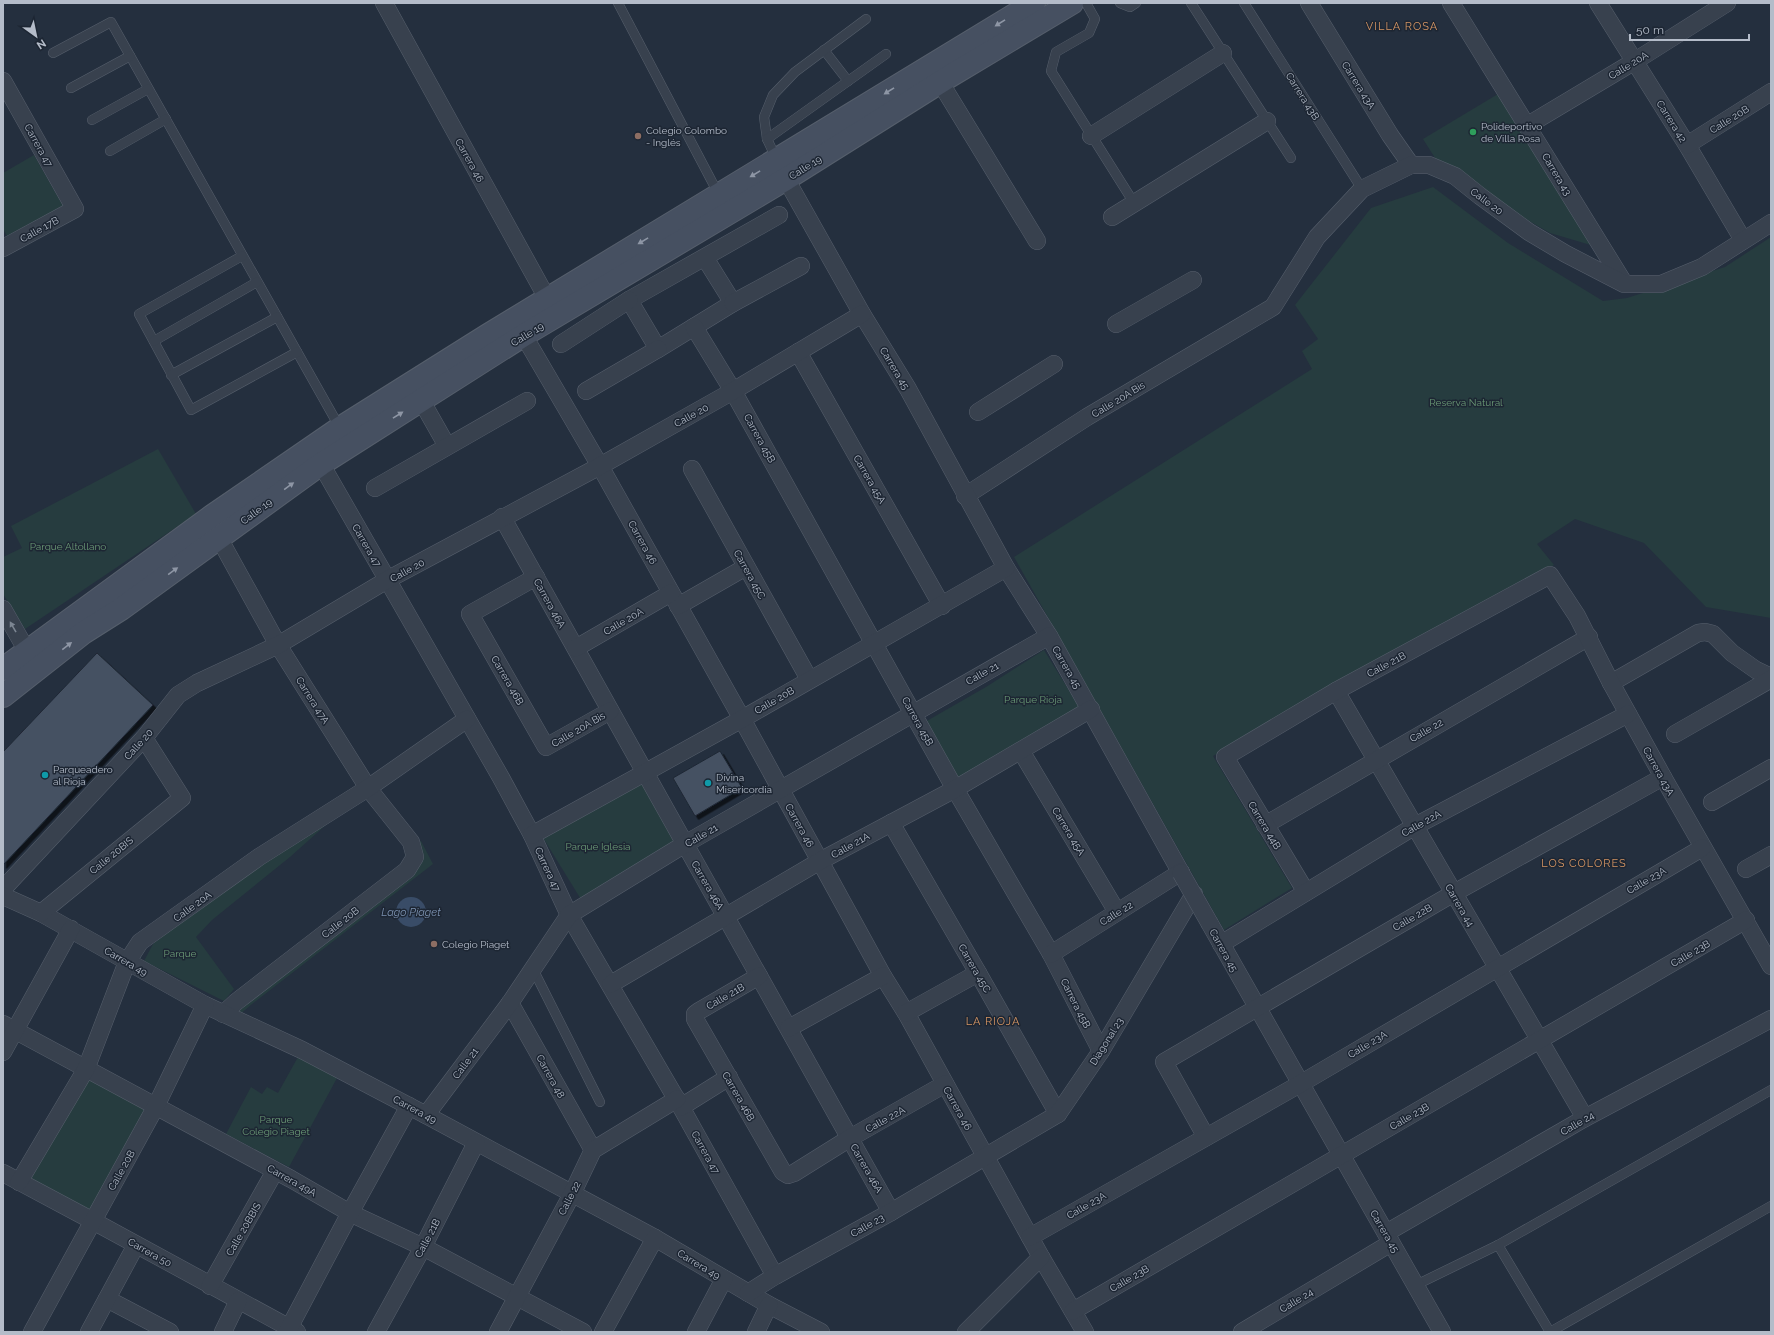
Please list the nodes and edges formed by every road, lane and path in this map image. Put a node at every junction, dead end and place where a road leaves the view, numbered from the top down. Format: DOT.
graph roads {
  1 [pos="384,3"];
  2 [pos="618,3"];
  3 [pos="1034,3"];
  4 [pos="1072,3"];
  5 [pos="1086,3"];
  6 [pos="1120,3"];
  7 [pos="1136,3"];
  8 [pos="1191,3"];
  9 [pos="1244,3"];
  10 [pos="1309,3"];
  11 [pos="1451,3"];
  12 [pos="1598,3"];
  13 [pos="1727,3"];
  14 [pos="866,19"];
  15 [pos="824,50"];
  16 [pos="53,53"];
  17 [pos="1223,53"];
  18 [pos="886,54"];
  19 [pos="130,56"];
  20 [pos="1635,61"];
  21 [pos="3,81"];
  22 [pos="848,81"];
  23 [pos="940,82"];
  24 [pos="72,88"];
  25 [pos="148,89"];
  26 [pos="1771,92"];
  27 [pos="166,119"];
  28 [pos="92,120"];
  29 [pos="1267,121"];
  30 [pos="1528,125"];
  31 [pos="1091,136"];
  32 [pos="767,139"];
  33 [pos="1687,145"];
  34 [pos="110,151"];
  35 [pos="1291,158"];
  36 [pos="1411,165"];
  37 [pos="782,170"];
  38 [pos="1362,189"];
  39 [pos="719,195"];
  40 [pos="1134,204"];
  41 [pos="75,209"];
  42 [pos="778,215"];
  43 [pos="1112,217"];
  44 [pos="1771,223"];
  45 [pos="1743,240"];
  46 [pos="1037,242"];
  47 [pos="3,248"];
  48 [pos="242,256"];
  49 [pos="656,257"];
  50 [pos="705,258"];
  51 [pos="801,266"];
  52 [pos="670,278"];
  53 [pos="1193,280"];
  54 [pos="258,282"];
  55 [pos="1624,284"];
  56 [pos="629,300"];
  57 [pos="733,303"];
  58 [pos="552,308"];
  59 [pos="1273,308"];
  60 [pos="862,314"];
  61 [pos="277,317"];
  62 [pos="1116,324"];
  63 [pos="519,327"];
  64 [pos="694,327"];
  65 [pos="154,341"];
  66 [pos="561,344"];
  67 [pos="658,349"];
  68 [pos="297,352"];
  69 [pos="798,352"];
  70 [pos="1054,364"];
  71 [pos="171,375"];
  72 [pos="586,391"];
  73 [pos="734,391"];
  74 [pos="421,400"];
  75 [pos="526,401"];
  76 [pos="978,412"];
  77 [pos="340,428"];
  78 [pos="447,446"];
  79 [pos="321,464"];
  80 [pos="600,466"];
  81 [pos="692,469"];
  82 [pos="375,488"];
  83 [pos="965,496"];
  84 [pos="502,517"];
  85 [pos="219,538"];
  86 [pos="1003,563"];
  87 [pos="746,567"];
  88 [pos="1550,575"];
  89 [pos="536,577"];
  90 [pos="387,580"];
  91 [pos="675,600"];
  92 [pos="942,606"];
  93 [pos="3,609"];
  94 [pos="1049,636"];
  95 [pos="1588,637"];
  96 [pos="875,643"];
  97 [pos="278,645"];
  98 [pos="576,648"];
  99 [pos="34,659"];
  100 [pos="6,676"];
  101 [pos="1771,678"];
  102 [pos="809,679"];
  103 [pos="1611,684"];
  104 [pos="1336,691"];
  105 [pos="1091,708"];
  106 [pos="610,711"];
  107 [pos="914,712"];
  108 [pos="1628,714"];
  109 [pos="467,719"];
  110 [pos="742,719"];
  111 [pos="1675,734"];
  112 [pos="144,738"];
  113 [pos="546,747"];
  114 [pos="1021,751"];
  115 [pos="1225,757"];
  116 [pos="1376,759"];
  117 [pos="1771,768"];
  118 [pos="645,773"];
  119 [pos="1662,777"];
  120 [pos="368,788"];
  121 [pos="955,789"];
  122 [pos="780,790"];
  123 [pos="1712,802"];
  124 [pos="891,823"];
  125 [pos="1265,825"];
  126 [pos="1415,826"];
  127 [pos="532,835"];
  128 [pos="685,844"];
  129 [pos="1702,848"];
  130 [pos="1771,855"];
  131 [pos="415,857"];
  132 [pos="820,861"];
  133 [pos="1746,869"];
  134 [pos="1181,872"];
  135 [pos="3,889"];
  136 [pos="1306,892"];
  137 [pos="1454,893"];
  138 [pos="1194,894"];
  139 [pos="3,896"];
  140 [pos="1117,912"];
  141 [pos="41,913"];
  142 [pos="569,915"];
  143 [pos="726,916"];
  144 [pos="1746,920"];
  145 [pos="71,930"];
  146 [pos="1221,944"];
  147 [pos="1051,954"];
  148 [pos="1770,960"];
  149 [pos="127,962"];
  150 [pos="1497,968"];
  151 [pos="533,969"];
  152 [pos="978,973"];
  153 [pos="759,976"];
  154 [pos="883,976"];
  155 [pos="611,984"];
  156 [pos="510,1003"];
  157 [pos="205,1005"];
  158 [pos="1257,1008"];
  159 [pos="224,1014"];
  160 [pos="906,1014"];
  161 [pos="695,1019"];
  162 [pos="1771,1019"];
  163 [pos="9,1028"];
  164 [pos="789,1028"];
  165 [pos="1539,1040"];
  166 [pos="3,1052"];
  167 [pos="1101,1052"];
  168 [pos="86,1069"];
  169 [pos="729,1077"];
  170 [pos="945,1084"];
  171 [pos="1300,1084"];
  172 [pos="1771,1090"];
  173 [pos="600,1102"];
  174 [pos="679,1103"];
  175 [pos="409,1106"];
  176 [pos="155,1108"];
  177 [pos="1058,1114"];
  178 [pos="426,1115"];
  179 [pos="1585,1118"];
  180 [pos="1206,1137"];
  181 [pos="850,1138"];
  182 [pos="476,1143"];
  183 [pos="593,1150"];
  184 [pos="1341,1155"];
  185 [pos="986,1157"];
  186 [pos="276,1171"];
  187 [pos="784,1172"];
  188 [pos="3,1173"];
  189 [pos="19,1182"];
  190 [pos="572,1194"];
  191 [pos="1771,1206"];
  192 [pos="891,1212"];
  193 [pos="350,1213"];
  194 [pos="93,1220"];
  195 [pos="1030,1237"];
  196 [pos="655,1238"];
  197 [pos="1389,1238"];
  198 [pos="1498,1244"];
  199 [pos="136,1245"];
  200 [pos="423,1247"];
  201 [pos="1041,1258"];
  202 [pos="774,1276"];
  203 [pos="724,1278"];
  204 [pos="1416,1285"];
  205 [pos="210,1286"];
  206 [pos="748,1293"];
  207 [pos="517,1296"];
  208 [pos="108,1299"];
  209 [pos="238,1301"];
  210 [pos="769,1305"];
  211 [pos="1072,1311"];
  212 [pos="291,1331"];
  213 [pos="32,1332"];
  214 [pos="89,1332"];
  215 [pos="170,1332"];
  216 [pos="223,1332"];
  217 [pos="376,1332"];
  218 [pos="498,1332"];
  219 [pos="583,1332"];
  220 [pos="603,1332"];
  221 [pos="696,1332"];
  222 [pos="756,1332"];
  223 [pos="821,1332"];
  224 [pos="966,1332"];
  225 [pos="1085,1332"];
  226 [pos="1242,1332"];
  227 [pos="1442,1332"];
  228 [pos="1550,1332"];
  1 -- 58 [label="street, Carrera 46"];
  2 -- 39 [label="lane"];
  3 -- 37 [label="main road, Calle 19, one-way"];
  4 -- 23 [label="main road, Calle 19"];
  5 -- 31 [label="lane"];
  6 -- 7 [label="lane"];
  8 -- 17 [label="lane"];
  9 -- 38 [label="lane, Carrera 43B"];
  10 -- 36 [label="street, Carrera 43A"];
  11 -- 30 [label="street, Carrera 43"];
  12 -- 20 [label="street, Carrera 42"];
  13 -- 20 [label="street, Calle 20A"];
  14 -- 15 [label="lane"];
  15 -- 22 [label="lane"];
  15 -- 32 [label="lane"];
  16 -- 19 [label="lane"];
  17 -- 29 [label="lane"];
  17 -- 31 [label="street"];
  18 -- 22 [label="lane"];
  19 -- 24 [label="lane"];
  19 -- 25 [label="lane"];
  20 -- 30 [label="street, Calle 20A"];
  20 -- 33 [label="street, Carrera 42"];
  21 -- 41 [label="street, Carrera 47"];
  22 -- 32 [label="lane"];
  23 -- 37 [label="main road, Calle 19"];
  23 -- 46 [label="street"];
  25 -- 27 [label="lane"];
  25 -- 28 [label="lane"];
  26 -- 33 [label="street, Calle 20B"];
  27 -- 34 [label="lane"];
  27 -- 48 [label="lane"];
  29 -- 35 [label="lane"];
  29 -- 40 [label="street"];
  30 -- 55 [label="street, Carrera 43"];
  31 -- 40 [label="lane"];
  32 -- 37 [label="lane"];
  33 -- 45 [label="street, Carrera 42"];
  36 -- 38 [label="street, Calle 20"];
  36 -- 55 [label="street, Calle 20"];
  37 -- 39 [label="main road, Calle 19, one-way"];
  37 -- 49 [label="main road, Calle 19"];
  37 -- 60 [label="street, Carrera 45"];
  38 -- 59 [label="street, Calle 20"];
  39 -- 58 [label="main road, Calle 19, one-way"];
  40 -- 43 [label="street"];
  41 -- 47 [label="street, Calle 17B"];
  42 -- 50 [label="street"];
  44 -- 45 [label="street"];
  45 -- 55 [label="street, Calle 20"];
  48 -- 54 [label="lane"];
  48 -- 65 [label="lane"];
  49 -- 52 [label="street"];
  49 -- 58 [label="main road, Calle 19"];
  50 -- 52 [label="street"];
  50 -- 57 [label="street"];
  51 -- 57 [label="street"];
  52 -- 56 [label="street"];
  53 -- 62 [label="street"];
  54 -- 61 [label="lane"];
  54 -- 65 [label="lane"];
  56 -- 66 [label="street"];
  56 -- 67 [label="street"];
  57 -- 64 [label="street"];
  58 -- 63 [label="main road, Calle 19"];
  59 -- 83 [label="street, Calle 20A Bis"];
  60 -- 69 [label="street, Calle 20"];
  60 -- 83 [label="street, Carrera 45"];
  61 -- 68 [label="lane"];
  61 -- 71 [label="lane"];
  63 -- 74 [label="main road, Calle 19"];
  63 -- 77 [label="main road, Calle 19"];
  63 -- 80 [label="street, Carrera 46"];
  64 -- 67 [label="street"];
  64 -- 73 [label="street, Carrera 45B"];
  65 -- 71 [label="lane"];
  67 -- 72 [label="street"];
  68 -- 71 [label="lane"];
  68 -- 77 [label="lane"];
  69 -- 73 [label="street, Calle 20"];
  69 -- 92 [label="street, Carrera 45A"];
  70 -- 76 [label="street"];
  73 -- 80 [label="street, Calle 20"];
  73 -- 96 [label="street, Carrera 45B"];
  74 -- 78 [label="street"];
  79 -- 74 [label="main road, Calle 19, one-way"];
  75 -- 78 [label="street"];
  77 -- 99 [label="main road, Calle 19"];
  78 -- 82 [label="street"];
  85 -- 79 [label="main road, Calle 19, one-way"];
  79 -- 90 [label="street, Carrera 47"];
  80 -- 84 [label="street, Calle 20"];
  80 -- 91 [label="street, Carrera 46"];
  81 -- 87 [label="street, Carrera 45C"];
  83 -- 86 [label="street, Carrera 45"];
  84 -- 89 [label="street, Carrera 46A"];
  84 -- 90 [label="street, Calle 20"];
  85 -- 97 [label="street, Carrera 47A"];
  99 -- 85 [label="main road, Calle 19, one-way"];
  86 -- 92 [label="street, Calle 20B"];
  86 -- 94 [label="street, Carrera 45"];
  87 -- 91 [label="street, Calle 20A"];
  87 -- 102 [label="street, Carrera 45C"];
  88 -- 95 [label="street, Carrera 43A"];
  88 -- 104 [label="street, Calle 21B"];
  89 -- 98 [label="street, Carrera 46A"];
  89 -- 113 [label="street, Carrera 46B"];
  90 -- 97 [label="street, Calle 20"];
  90 -- 109 [label="street, Carrera 47"];
  91 -- 98 [label="street, Calle 20A"];
  91 -- 110 [label="street, Carrera 46"];
  92 -- 96 [label="street, Calle 20B"];
  99 -- 93 [label="street, one-way"];
  94 -- 105 [label="street, Carrera 45"];
  94 -- 107 [label="street, Calle 21"];
  95 -- 103 [label="street, Carrera 43A"];
  95 -- 116 [label="street, Calle 22"];
  96 -- 102 [label="street, Calle 20B"];
  96 -- 107 [label="street, Carrera 45B"];
  97 -- 112 [label="street, Calle 20"];
  97 -- 120 [label="street, Carrera 47A"];
  98 -- 106 [label="street, Carrera 46A"];
  99 -- 100 [label="main road, Calle 19"];
  101 -- 103 [label="street"];
  101 -- 111 [label="street"];
  102 -- 110 [label="street, Calle 20B"];
  103 -- 108 [label="street, Carrera 43A"];
  104 -- 115 [label="street, Calle 21B"];
  104 -- 116 [label="street, Carrera 44"];
  105 -- 114 [label="street, Calle 21A"];
  105 -- 134 [label="street, Carrera 45"];
  106 -- 113 [label="street, Calle 20A Bis"];
  106 -- 118 [label="street, Carrera 46A"];
  107 -- 121 [label="street, Carrera 45B"];
  107 -- 122 [label="street, Calle 21"];
  108 -- 119 [label="street, Carrera 43A"];
  108 -- 126 [label="street, Calle 22A"];
  109 -- 120 [label="street, Calle 20A"];
  109 -- 127 [label="street, Carrera 47"];
  110 -- 118 [label="street, Calle 20B"];
  110 -- 122 [label="street, Carrera 46"];
  112 -- 135 [label="street, Calle 20"];
  112 -- 141 [label="street, Calle 20BIS"];
  114 -- 121 [label="street, Calle 21A"];
  114 -- 140 [label="street, Carrera 45A"];
  115 -- 125 [label="street, Carrera 44B"];
  116 -- 125 [label="street, Calle 22"];
  116 -- 126 [label="street, Carrera 44"];
  117 -- 123 [label="street"];
  118 -- 127 [label="street, Calle 20B"];
  118 -- 128 [label="street, Carrera 46A"];
  119 -- 129 [label="street, Carrera 43A"];
  119 -- 137 [label="street, Calle 22B"];
  120 -- 131 [label="street, Carrera 47A"];
  120 -- 149 [label="street, Calle 20A"];
  121 -- 124 [label="street, Calle 21A"];
  121 -- 147 [label="street, Carrera 45B"];
  122 -- 128 [label="street, Calle 21"];
  122 -- 132 [label="street, Carrera 46"];
  124 -- 132 [label="street, Calle 21A"];
  124 -- 152 [label="street, Carrera 45C"];
  125 -- 136 [label="street, Carrera 44B"];
  126 -- 136 [label="street, Calle 22A"];
  126 -- 137 [label="street, Carrera 44"];
  127 -- 142 [label="street, Carrera 47"];
  128 -- 142 [label="street, Calle 21"];
  128 -- 143 [label="street, Carrera 46A"];
  129 -- 144 [label="street, Carrera 43A"];
  129 -- 150 [label="street, Calle 23A"];
  130 -- 133 [label="street"];
  131 -- 159 [label="street, Calle 20B"];
  132 -- 143 [label="street, Calle 21A"];
  132 -- 154 [label="street, Carrera 46"];
  134 -- 140 [label="street, Calle 22"];
  134 -- 146 [label="street, Carrera 45, bridge"];
  136 -- 146 [label="street, Calle 22A"];
  137 -- 150 [label="street, Carrera 44"];
  137 -- 158 [label="street, Calle 22B"];
  138 -- 167 [label="street, Diagonal 23"];
  139 -- 141 [label="street, Carrera 49"];
  140 -- 147 [label="street, Calle 22"];
  141 -- 145 [label="street, Carrera 49"];
  142 -- 151 [label="street, Calle 21"];
  142 -- 155 [label="street, Carrera 47"];
  143 -- 153 [label="street, Carrera 46A"];
  143 -- 155 [label="street, Calle 21A"];
  144 -- 148 [label="street, Carrera 43A"];
  144 -- 165 [label="street, Calle 23B"];
  145 -- 149 [label="street, Carrera 49"];
  145 -- 163 [label="street"];
  146 -- 158 [label="street, Carrera 45"];
  147 -- 167 [label="street, Carrera 45B"];
  149 -- 157 [label="street, Carrera 49"];
  149 -- 168 [label="street, Calle 20A"];
  150 -- 165 [label="street, Carrera 44"];
  150 -- 171 [label="street, Calle 23A"];
  151 -- 156 [label="street, Calle 21"];
  151 -- 173 [label="lane"];
  152 -- 160 [label="street"];
  152 -- 177 [label="street, Carrera 45C"];
  153 -- 161 [label="street, Calle 21B"];
  153 -- 164 [label="street, Carrera 46A"];
  154 -- 160 [label="street, Carrera 46"];
  154 -- 164 [label="street"];
  155 -- 174 [label="street, Carrera 47"];
  156 -- 178 [label="street, Calle 21"];
  156 -- 183 [label="street, Carrera 48"];
  157 -- 159 [label="street, Carrera 49"];
  157 -- 176 [label="street, Calle 20B"];
  158 -- 171 [label="street, Carrera 45"];
  158 -- 180 [label="street, Calle 22B"];
  159 -- 175 [label="street, Carrera 49"];
  160 -- 170 [label="street, Carrera 46"];
  161 -- 169 [label="street, Carrera 46B"];
  162 -- 179 [label="street, Calle 24"];
  163 -- 166 [label="street"];
  163 -- 168 [label="street, Carrera 49A"];
  164 -- 181 [label="street, Carrera 46A"];
  165 -- 179 [label="street, Carrera 44"];
  165 -- 184 [label="street, Calle 23B"];
  167 -- 177 [label="street, Diagonal 23"];
  168 -- 176 [label="street, Carrera 49A"];
  168 -- 189 [label="street, Calle 20A"];
  169 -- 174 [label="street"];
  169 -- 187 [label="street, Carrera 46B"];
  170 -- 181 [label="street, Calle 22A"];
  170 -- 185 [label="street, Carrera 46"];
  171 -- 180 [label="street, Calle 23A"];
  171 -- 184 [label="street, Carrera 45"];
  172 -- 198 [label="lane"];
  174 -- 183 [label="street"];
  174 -- 202 [label="street, Carrera 47"];
  175 -- 178 [label="street, Carrera 49"];
  175 -- 193 [label="street"];
  176 -- 186 [label="street, Carrera 49A"];
  176 -- 194 [label="street, Calle 20B"];
  177 -- 185 [label="street, Diagonal 23"];
  178 -- 182 [label="street, Carrera 49"];
  179 -- 197 [label="street, Calle 24"];
  180 -- 195 [label="street, Calle 23A"];
  181 -- 187 [label="street, Calle 22A"];
  181 -- 192 [label="street, Carrera 46A"];
  182 -- 190 [label="street, Carrera 49"];
  182 -- 200 [label="street, Calle 21B"];
  183 -- 190 [label="street, Calle 22"];
  184 -- 197 [label="street, Carrera 45"];
  184 -- 211 [label="street, Calle 23B"];
  185 -- 192 [label="street, Calle 23"];
  185 -- 195 [label="street, Carrera 46"];
  186 -- 193 [label="street, Carrera 49A"];
  186 -- 205 [label="street, Calle 20BBIS"];
  188 -- 189 [label="street, Carrera 50"];
  189 -- 194 [label="street, Carrera 50"];
  190 -- 196 [label="street, Carrera 49"];
  190 -- 207 [label="street, Calle 22"];
  191 -- 228 [label="lane"];
  192 -- 202 [label="street, Calle 23"];
  193 -- 200 [label="street, Carrera 49A"];
  193 -- 212 [label="street"];
  194 -- 199 [label="street, Carrera 50"];
  194 -- 213 [label="street, Calle 20B"];
  195 -- 201 [label="street, Carrera 46"];
  196 -- 203 [label="street, Carrera 49"];
  196 -- 220 [label="street"];
  197 -- 204 [label="street, Carrera 45"];
  197 -- 226 [label="street, Calle 24"];
  198 -- 204 [label="lane"];
  198 -- 228 [label="lane"];
  199 -- 205 [label="street, Carrera 50"];
  199 -- 208 [label="street"];
  200 -- 207 [label="street, Carrera 49A"];
  200 -- 217 [label="street, Calle 21B"];
  201 -- 211 [label="street, Carrera 46"];
  201 -- 224 [label="street"];
  202 -- 206 [label="street, Calle 23"];
  203 -- 206 [label="street, Carrera 49"];
  203 -- 221 [label="street"];
  204 -- 227 [label="street, Carrera 45"];
  205 -- 209 [label="street, Carrera 50"];
  206 -- 210 [label="street, Carrera 49"];
  207 -- 218 [label="street, Calle 22"];
  207 -- 219 [label="street, Carrera 49A"];
  208 -- 214 [label="street"];
  208 -- 215 [label="street"];
  209 -- 212 [label="street, Carrera 50"];
  209 -- 216 [label="street"];
  210 -- 222 [label="street"];
  210 -- 223 [label="street, Carrera 49"];
  211 -- 225 [label="street, Carrera 46"];
}
